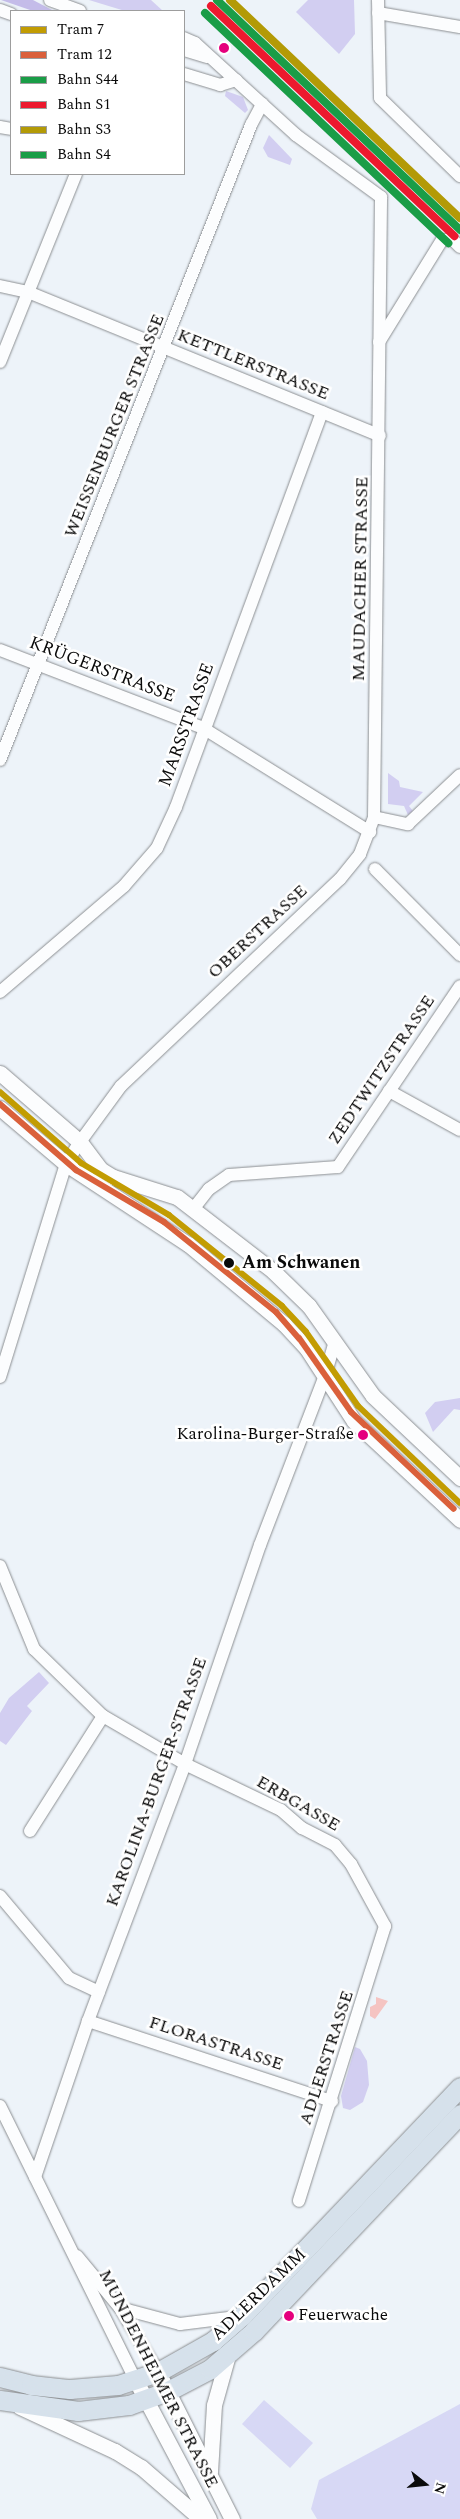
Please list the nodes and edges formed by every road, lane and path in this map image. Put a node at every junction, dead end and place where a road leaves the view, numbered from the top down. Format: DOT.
graph roads {
  1 [pos="50,0"];
  2 [pos="378,0"];
  3 [pos="77,10"];
  4 [pos="378,13"];
  5 [pos="460,27"];
  6 [pos="185,39"];
  7 [pos="185,50"];
  8 [pos="207,57"];
  9 [pos="185,74"];
  10 [pos="236,80"];
  11 [pos="262,104"];
  12 [pos="76,175"];
  13 [pos="460,176"];
  14 [pos="460,247"];
  15 [pos="0,286"];
  16 [pos="28,292"];
  17 [pos="379,342"];
  18 [pos="164,348"];
  19 [pos="0,362"];
  20 [pos="322,412"];
  21 [pos="380,436"];
  22 [pos="0,650"];
  23 [pos="39,664"];
  24 [pos="203,728"];
  25 [pos="0,760"];
  26 [pos="460,774"];
  27 [pos="374,817"];
  28 [pos="370,832"];
  29 [pos="374,869"];
  30 [pos="460,955"];
  31 [pos="460,986"];
  32 [pos="0,992"];
  33 [pos="0,1073"];
  34 [pos="389,1091"];
  35 [pos="0,1108"];
  36 [pos="460,1130"];
  37 [pos="80,1142"];
  38 [pos="66,1164"];
  39 [pos="194,1208"];
  40 [pos="334,1344"];
  41 [pos="325,1376"];
  42 [pos="0,1377"];
  43 [pos="460,1478"];
  44 [pos="460,1520"];
  45 [pos="0,1566"];
  46 [pos="103,1716"];
  47 [pos="185,1764"];
  48 [pos="30,1831"];
  49 [pos="0,1896"];
  50 [pos="385,1926"];
  51 [pos="99,1992"];
  52 [pos="88,2021"];
  53 [pos="456,2091"];
  54 [pos="332,2101"];
  55 [pos="0,2106"];
  56 [pos="460,2114"];
  57 [pos="35,2177"];
  58 [pos="299,2201"];
  59 [pos="75,2254"];
  60 [pos="120,2308"];
  61 [pos="242,2316"];
  62 [pos="228,2356"];
  63 [pos="158,2372"];
  64 [pos="0,2377"];
  65 [pos="136,2379"];
  66 [pos="168,2392"];
  67 [pos="147,2399"];
  68 [pos="6,2401"];
  69 [pos="210,2476"];
  70 [pos="202,2519"];
  71 [pos="209,2519"];
  72 [pos="232,2519"];
  1 -- 3 [label="street"];
  2 -- 4 [label="street"];
  4 -- 5 [label="street"];
  4 -- 13 [label="street"];
  6 -- 8 [label="street, MAUDACHER STRASSE"];
  7 -- 8 [label="street, MAUDACHER STRASSE"];
  8 -- 10 [label="street, MAUDACHER STRASSE"];
  9 -- 10 [label="street"];
  10 -- 11 [label="street, MAUDACHER STRASSE"];
  11 -- 17 [label="street, MAUDACHER STRASSE"];
  11 -- 18 [label="street, WEISSENBURGER STRASSE"];
  12 -- 16 [label="street"];
  14 -- 17 [label="street"];
  15 -- 16 [label="street, KETTLERSTRASSE"];
  16 -- 18 [label="street, KETTLERSTRASSE"];
  16 -- 19 [label="street"];
  17 -- 21 [label="street, MAUDACHER STRASSE"];
  18 -- 20 [label="street, KETTLERSTRASSE"];
  18 -- 23 [label="street, WEISSENBURGER STRASSE"];
  20 -- 21 [label="street, KETTLERSTRASSE"];
  20 -- 24 [label="street, MARSSTRASSE"];
  21 -- 27 [label="street, MAUDACHER STRASSE"];
  22 -- 23 [label="street, KRÜGERSTRASSE"];
  23 -- 24 [label="street, KRÜGERSTRASSE"];
  23 -- 25 [label="street, WEISSENBURGER STRASSE"];
  24 -- 28 [label="street, KRÜGERSTRASSE"];
  24 -- 32 [label="street, MARSSTRASSE"];
  26 -- 27 [label="street"];
  27 -- 28 [label="street, OBERSTRASSE"];
  28 -- 37 [label="street, OBERSTRASSE"];
  29 -- 30 [label="street"];
  31 -- 34 [label="street, ZEDTWITZSTRASSE"];
  33 -- 37 [label="street"];
  34 -- 36 [label="street"];
  34 -- 39 [label="street, ZEDTWITZSTRASSE"];
  35 -- 38 [label="street"];
  37 -- 38 [label="street"];
  37 -- 39 [label="street"];
  38 -- 41 [label="street"];
  38 -- 42 [label="street"];
  39 -- 40 [label="street"];
  40 -- 41 [label="street, KAROLINA-BURGER-STRASSE"];
  40 -- 43 [label="street"];
  41 -- 44 [label="street"];
  41 -- 47 [label="street, KAROLINA-BURGER-STRASSE"];
  45 -- 46 [label="street, ERBGASSE"];
  46 -- 47 [label="street, ERBGASSE"];
  46 -- 48 [label="street"];
  47 -- 50 [label="street, ERBGASSE"];
  47 -- 51 [label="street, KAROLINA-BURGER-STRASSE"];
  49 -- 51 [label="street"];
  50 -- 54 [label="street, ADLERSTRASSE"];
  51 -- 52 [label="street, KAROLINA-BURGER-STRASSE"];
  52 -- 54 [label="street, FLORASTRASSE"];
  52 -- 57 [label="street, KAROLINA-BURGER-STRASSE"];
  53 -- 56 [label="street"];
  53 -- 61 [label="main road, ADLERDAMM"];
  54 -- 58 [label="street, ADLERSTRASSE"];
  55 -- 57 [label="street, MUNDENHEIMER STRASSE"];
  56 -- 62 [label="main road, ADLERDAMM"];
  57 -- 59 [label="street, MUNDENHEIMER STRASSE"];
  59 -- 60 [label="street, MUNDENHEIMER STRASSE"];
  59 -- 65 [label="street, MUNDENHEIMER STRASSE"];
  60 -- 61 [label="street"];
  60 -- 63 [label="street, MUNDENHEIMER STRASSE"];
  61 -- 63 [label="main road, ADLERDAMM"];
  62 -- 66 [label="main road, ADLERDAMM"];
  62 -- 69 [label="street"];
  63 -- 65 [label="main road, ADLERDAMM"];
  63 -- 66 [label="street, MUNDENHEIMER STRASSE"];
  64 -- 65 [label="main road, ADLERDAMM"];
  65 -- 67 [label="street, MUNDENHEIMER STRASSE"];
  66 -- 67 [label="main road, ADLERDAMM"];
  66 -- 69 [label="street, MUNDENHEIMER STRASSE"];
  67 -- 68 [label="main road, ADLERDAMM"];
  67 -- 71 [label="street, MUNDENHEIMER STRASSE"];
  68 -- 70 [label="street"];
  69 -- 72 [label="street, MUNDENHEIMER STRASSE"];
}
